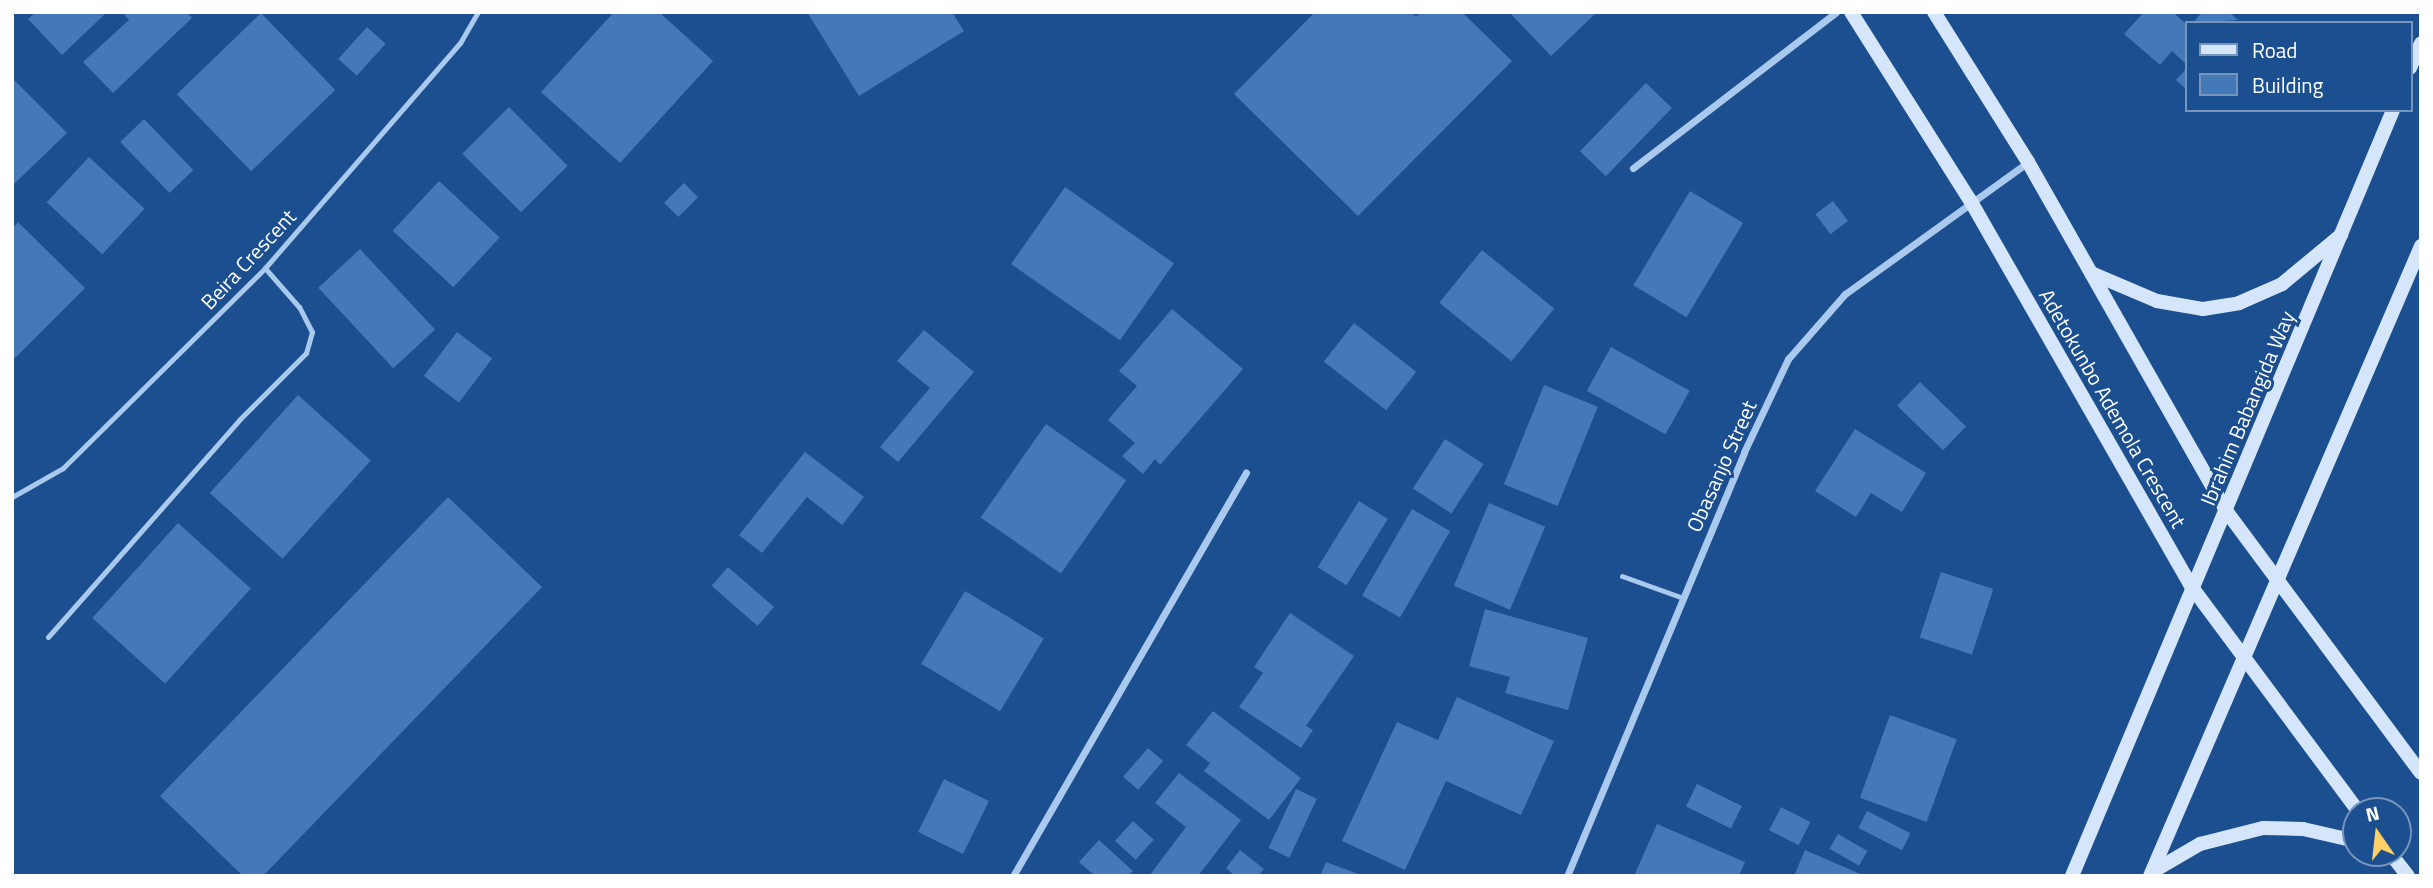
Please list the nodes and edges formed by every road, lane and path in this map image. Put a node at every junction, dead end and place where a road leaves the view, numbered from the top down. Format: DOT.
graph roads {
  1 [pos="478,12"];
  2 [pos="1836,12"];
  3 [pos="1851,12"];
  4 [pos="1934,12"];
  5 [pos="2421,43"];
  6 [pos="2412,63"];
  7 [pos="2392,112"];
  8 [pos="2028,162"];
  9 [pos="1633,167"];
  10 [pos="1970,200"];
  11 [pos="2342,234"];
  12 [pos="2421,246"];
  13 [pos="265,268"];
  14 [pos="2091,273"];
  15 [pos="1246,472"];
  16 [pos="12,497"];
  17 [pos="2227,513"];
  18 [pos="1622,576"];
  19 [pos="2191,586"];
  20 [pos="2278,586"];
  21 [pos="1683,598"];
  22 [pos="48,637"];
  23 [pos="2243,659"];
  24 [pos="2421,773"];
  25 [pos="2347,797"];
  26 [pos="2342,838"];
  27 [pos="2151,874"];
  28 [pos="1013,876"];
  29 [pos="1567,876"];
  30 [pos="2072,876"];
  1 -- 13 [label="lane, Beira Crescent"];
  2 -- 9 [label="street"];
  3 -- 10 [label="main road, Adetokunbo Ademola Crescent"];
  4 -- 8 [label="main road"];
  5 -- 6 [label="main road"];
  7 -- 11 [label="main road, Ibrahim Babangida Way"];
  8 -- 10 [label="street, Obasanjo Street"];
  8 -- 14 [label="main road"];
  10 -- 19 [label="main road, Adetokunbo Ademola Crescent"];
  10 -- 21 [label="street, Obasanjo Street"];
  11 -- 14 [label="main road"];
  11 -- 17 [label="main road, Ibrahim Babangida Way"];
  12 -- 20 [label="main road"];
  13 -- 16 [label="lane, Beira Crescent"];
  13 -- 22 [label="lane"];
  14 -- 17 [label="main road"];
  15 -- 28 [label="street"];
  17 -- 19 [label="main road, Ibrahim Babangida Way"];
  17 -- 20 [label="main road"];
  18 -- 21 [label="lane"];
  19 -- 23 [label="main road, Adetokunbo Ademola Crescent"];
  19 -- 30 [label="main road, Ibrahim Babangida Way"];
  20 -- 23 [label="main road"];
  20 -- 24 [label="main road"];
  21 -- 29 [label="street, Obasanjo Street"];
  23 -- 25 [label="main road, Adetokunbo Ademola Crescent"];
  23 -- 27 [label="main road"];
  26 -- 27 [label="main road"];
}
